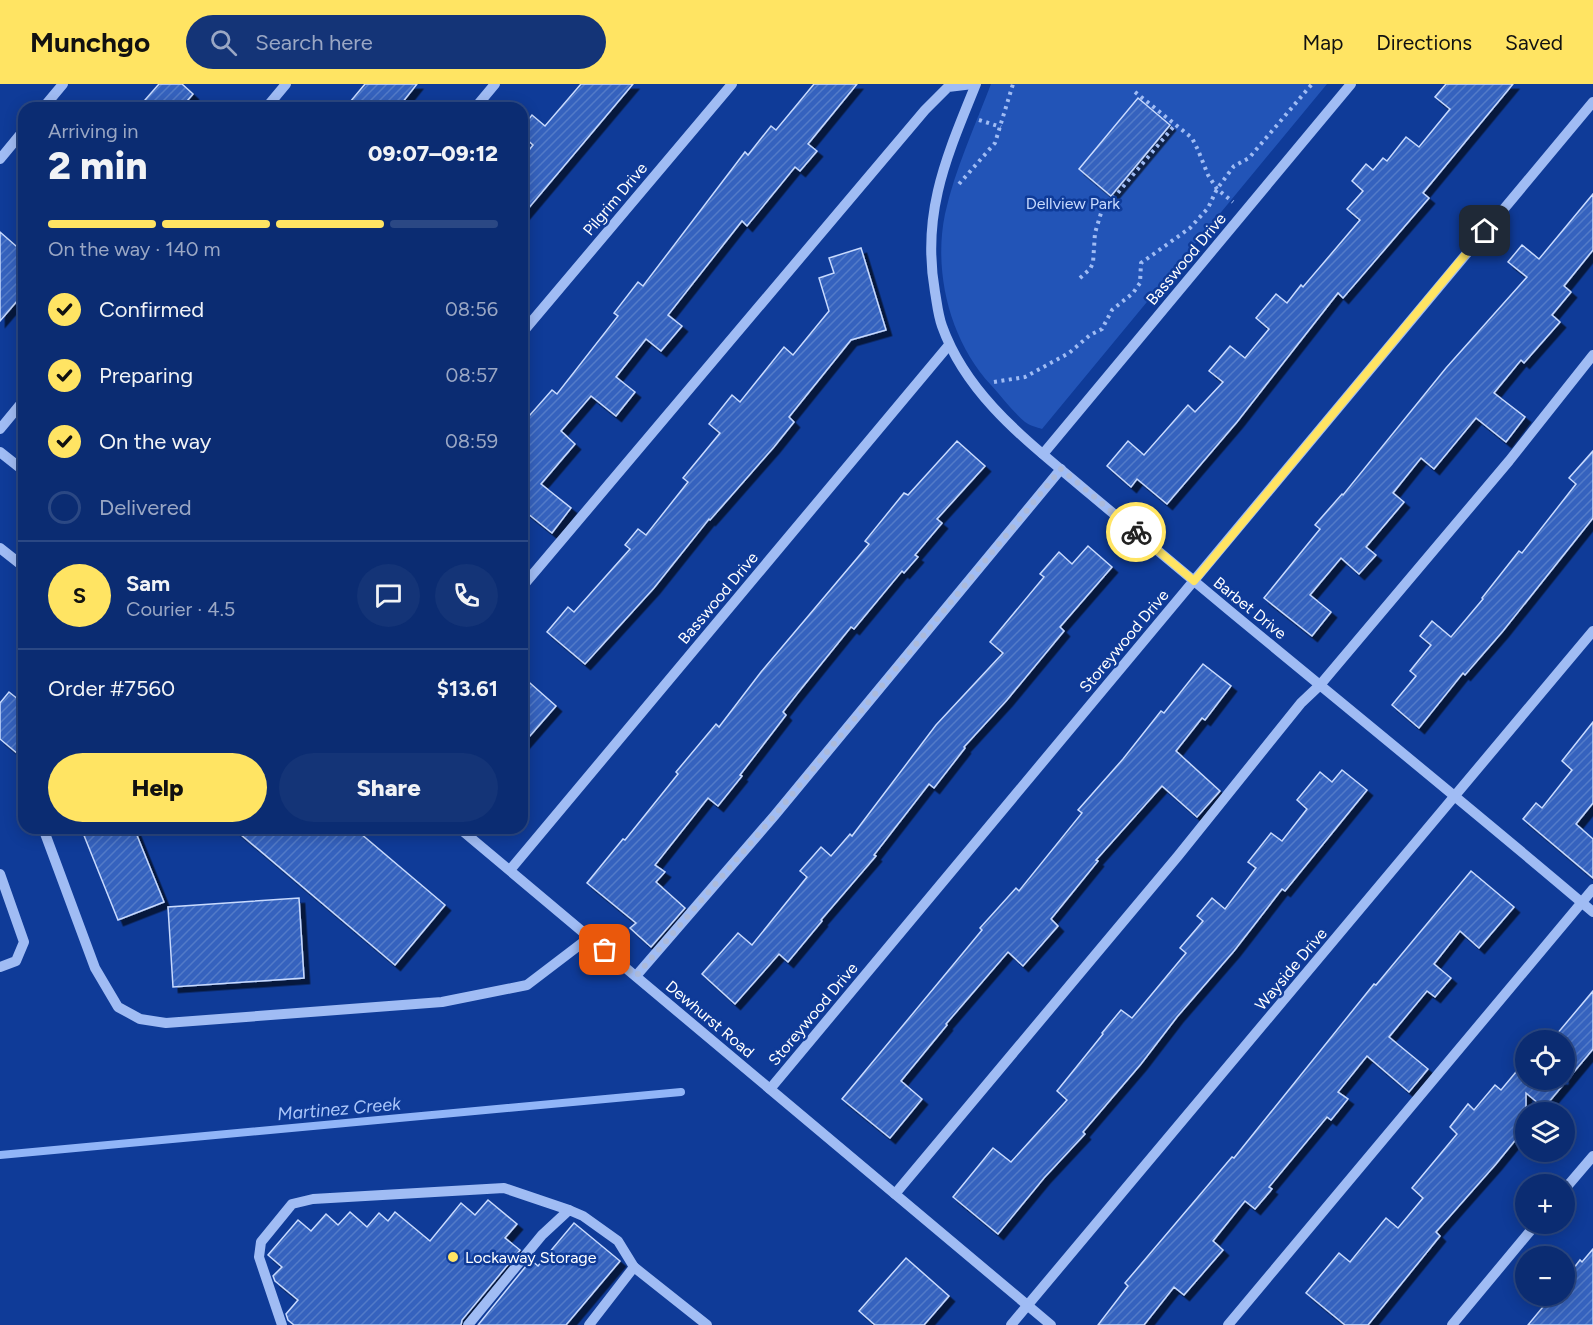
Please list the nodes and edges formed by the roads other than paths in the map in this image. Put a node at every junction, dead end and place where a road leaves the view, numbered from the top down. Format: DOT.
graph roads {
  1 [pos="63,84"];
  2 [pos="286,84"];
  3 [pos="495,84"];
  4 [pos="732,84"];
  5 [pos="975,84"];
  6 [pos="1351,84"];
  7 [pos="48,102"];
  8 [pos="271,102"];
  9 [pos="480,102"];
  10 [pos="1593,102"];
  11 [pos="18,137"];
  12 [pos="0,159"];
  13 [pos="528,326"];
  14 [pos="949,345"];
  15 [pos="1593,355"];
  16 [pos="18,407"];
  17 [pos="0,429"];
  18 [pos="0,452"];
  19 [pos="1043,454"];
  20 [pos="18,466"];
  21 [pos="1061,469"];
  22 [pos="0,548"];
  23 [pos="18,562"];
  24 [pos="528,580"];
  25 [pos="1194,581"];
  26 [pos="1593,631"];
  27 [pos="1320,685"];
  28 [pos="1456,796"];
  29 [pos="45,834"];
  30 [pos="466,834"];
  31 [pos="510,870"];
  32 [pos="0,874"];
  33 [pos="1593,889"];
  34 [pos="1582,902"];
  35 [pos="1593,912"];
  36 [pos="590,937"];
  37 [pos="0,967"];
  38 [pos="636,976"];
  39 [pos="770,1089"];
  40 [pos="1593,1156"];
  41 [pos="1575,1177"];
  42 [pos="895,1194"];
  43 [pos="569,1210"];
  44 [pos="1528,1234"];
  45 [pos="634,1267"];
  46 [pos="1028,1305"];
  47 [pos="282,1325"];
  48 [pos="468,1325"];
  49 [pos="589,1325"];
  50 [pos="707,1325"];
  51 [pos="1011,1325"];
  52 [pos="1051,1325"];
  53 [pos="1228,1325"];
  54 [pos="1452,1325"];
  1 -- 7 [label="street"];
  2 -- 8 [label="street"];
  3 -- 9 [label="street"];
  4 -- 13 [label="street, Pilgrim Drive"];
  5 -- 14 [label="street, Barbet Drive"];
  5 -- 24 [label="street"];
  6 -- 19 [label="street, Basswood Drive"];
  10 -- 25 [label="street, Storeywood Drive"];
  11 -- 12 [label="street"];
  14 -- 19 [label="street, Barbet Drive"];
  14 -- 31 [label="street, Basswood Drive"];
  15 -- 27 [label="street"];
  16 -- 17 [label="street"];
  18 -- 20 [label="street"];
  19 -- 21 [label="street, Barbet Drive"];
  21 -- 25 [label="street, Barbet Drive"];
  21 -- 38 [label="street"];
  22 -- 23 [label="street"];
  25 -- 27 [label="street, Barbet Drive"];
  25 -- 39 [label="street, Storeywood Drive"];
  26 -- 28 [label="street, Wayside Drive"];
  27 -- 28 [label="street, Barbet Drive"];
  27 -- 42 [label="street"];
  28 -- 34 [label="street, Barbet Drive"];
  28 -- 46 [label="street, Wayside Drive"];
  29 -- 36 [label="street"];
  30 -- 31 [label="street, Dewhurst Road"];
  31 -- 36 [label="street, Dewhurst Road"];
  32 -- 37 [label="street"];
  33 -- 34 [label="street"];
  34 -- 35 [label="street, Barbet Drive"];
  34 -- 53 [label="street"];
  36 -- 38 [label="street, Dewhurst Road"];
  38 -- 39 [label="street, Dewhurst Road"];
  39 -- 42 [label="street, Dewhurst Road"];
  40 -- 41 [label="street"];
  42 -- 46 [label="street, Dewhurst Road"];
  43 -- 45 [label="street"];
  43 -- 47 [label="street"];
  43 -- 48 [label="street"];
  44 -- 54 [label="street"];
  45 -- 49 [label="street"];
  45 -- 50 [label="street"];
  46 -- 51 [label="street, Wayside Drive"];
  46 -- 52 [label="street, Dewhurst Road"];
}
